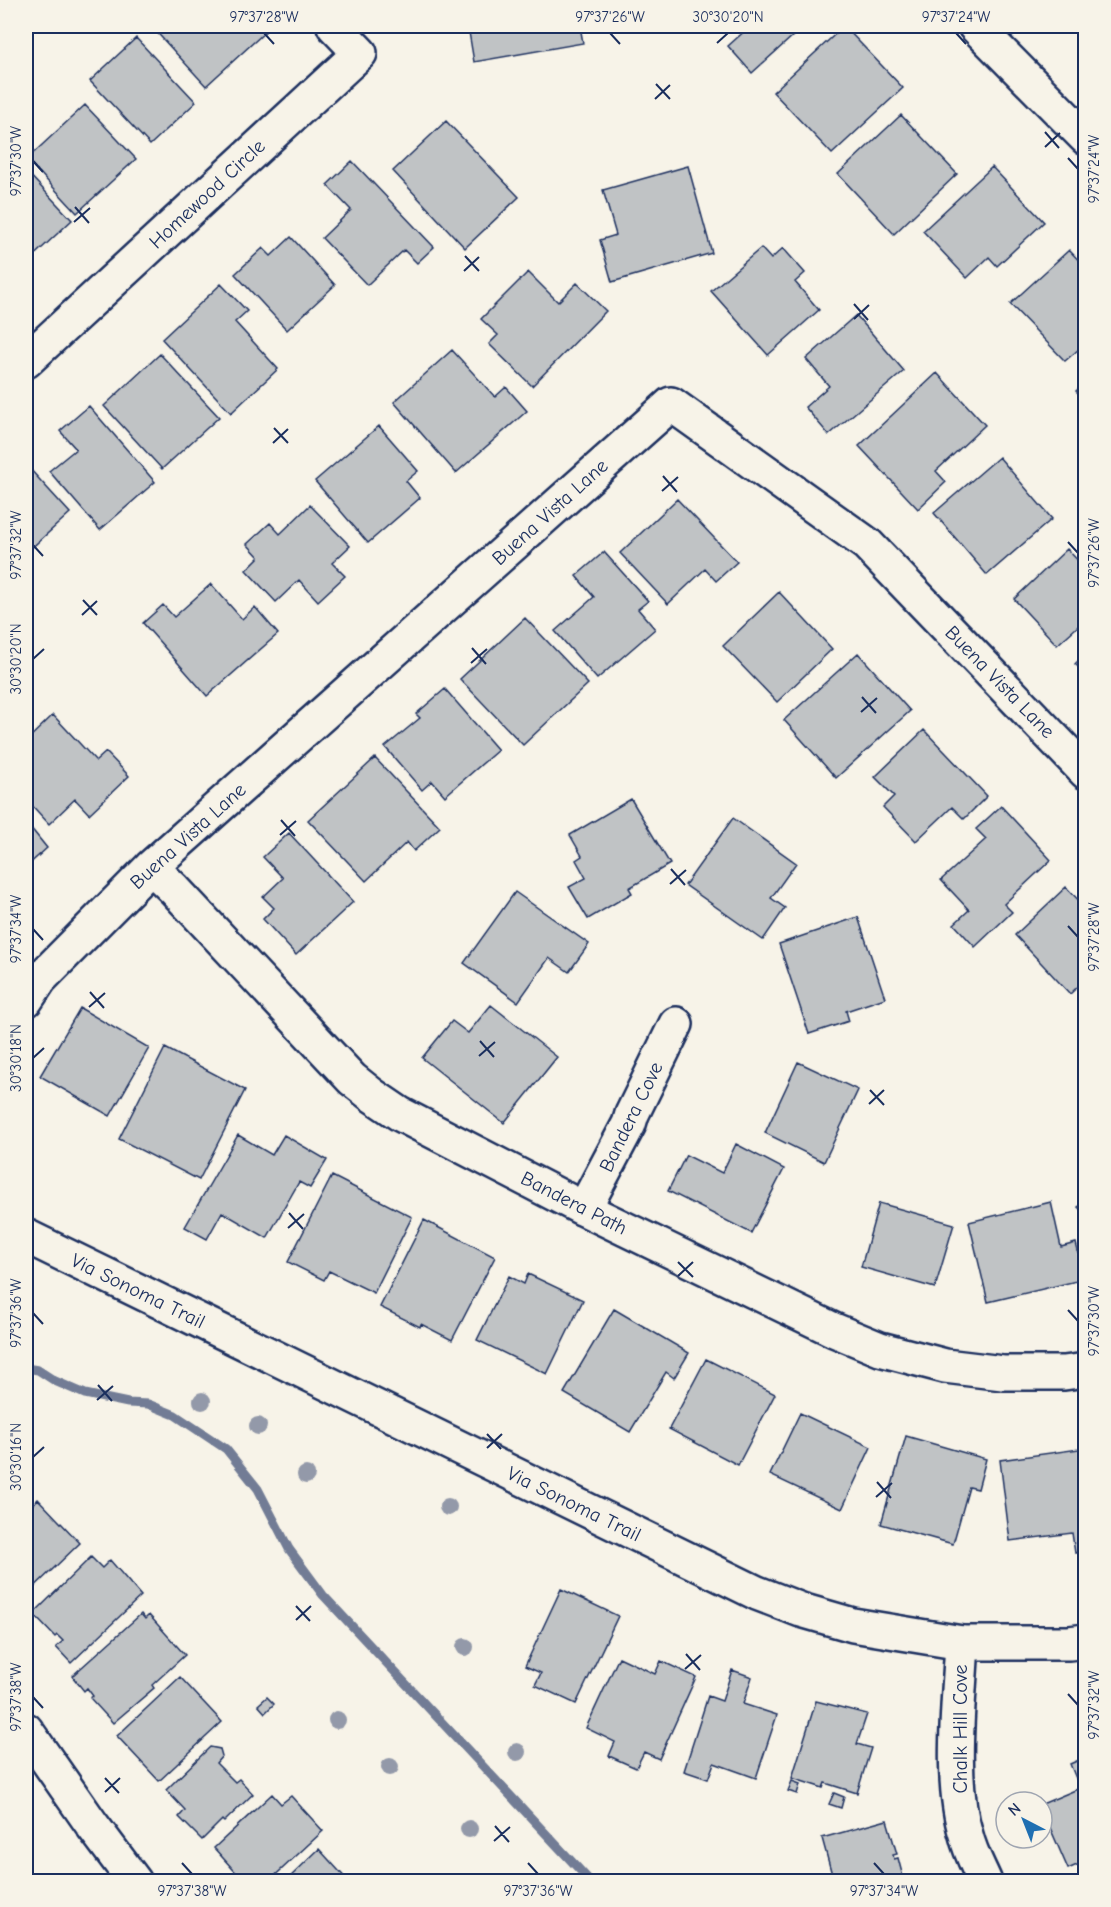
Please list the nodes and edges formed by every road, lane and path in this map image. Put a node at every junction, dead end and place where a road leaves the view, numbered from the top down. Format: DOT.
graph roads {
  1 [pos="334,26"];
  2 [pos="975,26"];
  3 [pos="1086,138"];
  4 [pos="26,361"];
  5 [pos="1086,772"];
  6 [pos="151,867"];
  7 [pos="26,1000"];
  8 [pos="676,1024"];
  9 [pos="584,1209"];
  10 [pos="26,1236"];
  11 [pos="1086,1370"];
  12 [pos="1086,1641"];
  13 [pos="962,1643"];
  14 [pos="26,1730"];
  15 [pos="135,1881"];
  16 [pos="985,1881"];
  1 -- 4 [label="street, Homewood Circle"];
  2 -- 3 [label="street"];
  5 -- 6 [label="street, Buena Vista Lane"];
  6 -- 7 [label="street, Buena Vista Lane"];
  6 -- 9 [label="street, Bandera Path"];
  8 -- 9 [label="street, Bandera Cove"];
  9 -- 11 [label="street, Bandera Path"];
  10 -- 13 [label="street, Via Sonoma Trail"];
  12 -- 13 [label="street, Via Sonoma Trail"];
  13 -- 16 [label="street, Chalk Hill Cove"];
  14 -- 15 [label="street"];
}
